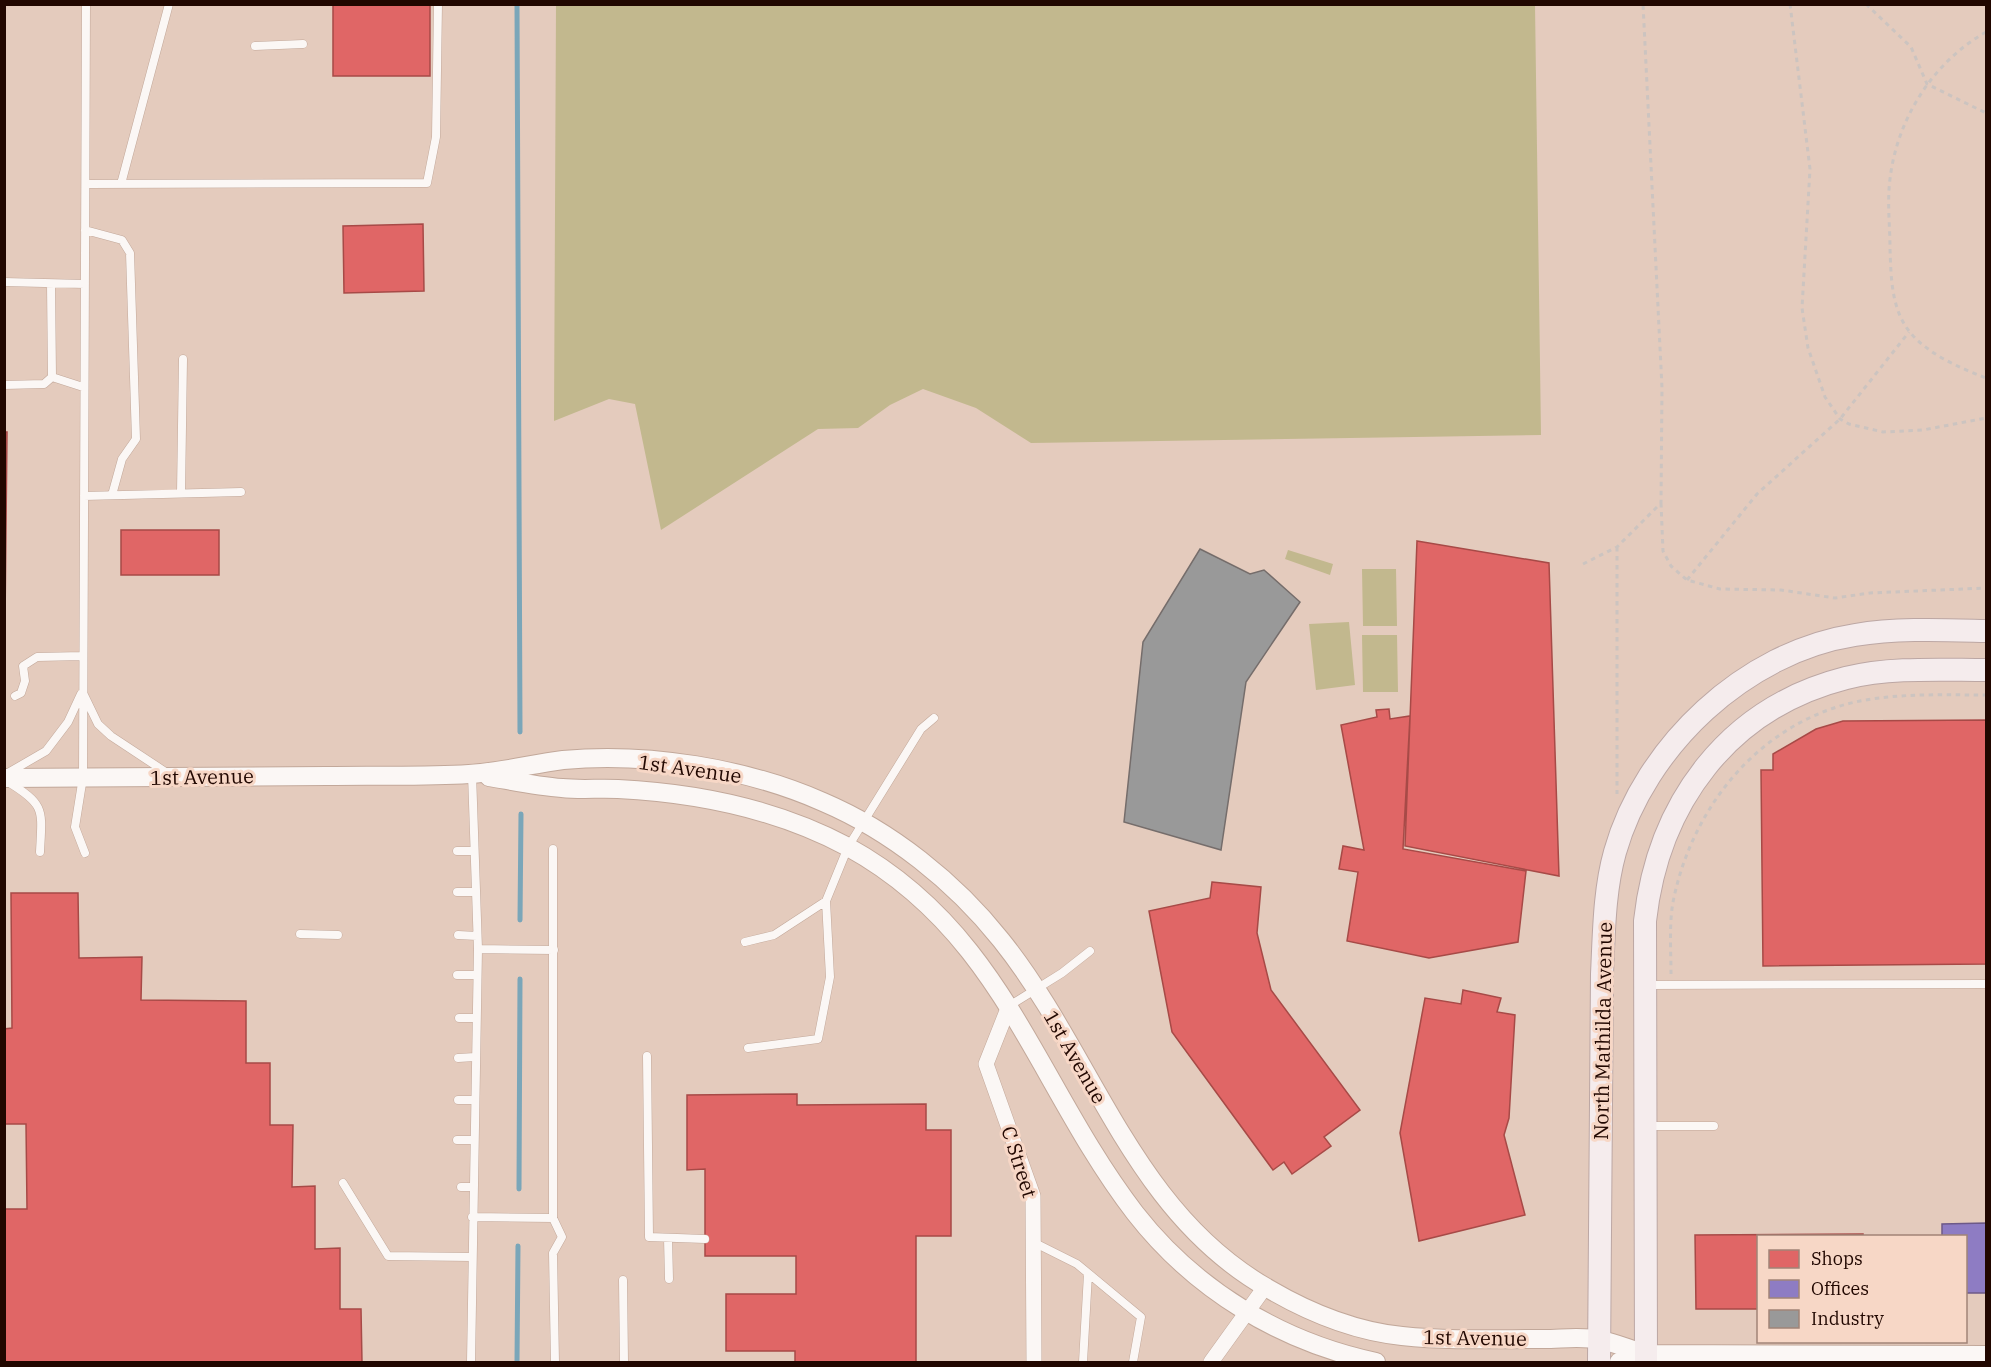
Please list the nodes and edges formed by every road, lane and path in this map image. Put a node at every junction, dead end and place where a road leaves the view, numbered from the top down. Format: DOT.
graph roads {
  1 [pos="86,4"];
  2 [pos="169,4"];
  3 [pos="438,4"];
  4 [pos="1643,4"];
  5 [pos="1790,4"];
  6 [pos="1866,4"];
  7 [pos="1986,32"];
  8 [pos="303,44"];
  9 [pos="255,46"];
  10 [pos="1927,84"];
  11 [pos="1986,113"];
  12 [pos="86,184"];
  13 [pos="121,184"];
  14 [pos="86,230"];
  15 [pos="4,282"];
  16 [pos="51,284"];
  17 [pos="85,284"];
  18 [pos="1909,332"];
  19 [pos="183,359"];
  20 [pos="52,378"];
  21 [pos="1986,378"];
  22 [pos="4,385"];
  23 [pos="83,387"];
  24 [pos="1986,418"];
  25 [pos="1840,419"];
  26 [pos="241,492"];
  27 [pos="181,493"];
  28 [pos="84,495"];
  29 [pos="112,495"];
  30 [pos="1661,503"];
  31 [pos="1617,547"];
  32 [pos="1583,564"];
  33 [pos="1687,580"];
  34 [pos="1986,588"];
  35 [pos="1986,631"];
  36 [pos="82,656"];
  37 [pos="1986,670"];
  38 [pos="83,690"];
  39 [pos="1986,695"];
  40 [pos="15,696"];
  41 [pos="934,718"];
  42 [pos="472,774"];
  43 [pos="83,777"];
  44 [pos="4,778"];
  45 [pos="172,778"];
  46 [pos="1617,800"];
  47 [pos="863,821"];
  48 [pos="848,847"];
  49 [pos="553,849"];
  50 [pos="457,851"];
  51 [pos="474,851"];
  52 [pos="40,852"];
  53 [pos="85,854"];
  54 [pos="457,892"];
  55 [pos="476,892"];
  56 [pos="826,901"];
  57 [pos="300,934"];
  58 [pos="338,935"];
  59 [pos="459,935"];
  60 [pos="477,936"];
  61 [pos="746,942"];
  62 [pos="478,949"];
  63 [pos="554,950"];
  64 [pos="1090,951"];
  65 [pos="457,975"];
  66 [pos="476,975"];
  67 [pos="1986,984"];
  68 [pos="1643,985"];
  69 [pos="1671,985"];
  70 [pos="1035,989"];
  71 [pos="1010,1005"];
  72 [pos="459,1018"];
  73 [pos="476,1018"];
  74 [pos="748,1048"];
  75 [pos="647,1056"];
  76 [pos="475,1057"];
  77 [pos="458,1058"];
  78 [pos="458,1100"];
  79 [pos="475,1100"];
  80 [pos="1647,1126"];
  81 [pos="1714,1126"];
  82 [pos="457,1140"];
  83 [pos="474,1140"];
  84 [pos="343,1183"];
  85 [pos="461,1186"];
  86 [pos="472,1187"];
  87 [pos="472,1217"];
  88 [pos="553,1218"];
  89 [pos="668,1238"];
  90 [pos="705,1239"];
  91 [pos="1033,1242"];
  92 [pos="472,1257"];
  93 [pos="1089,1274"];
  94 [pos="669,1279"];
  95 [pos="623,1280"];
  96 [pos="1265,1287"];
  97 [pos="1247,1312"];
  98 [pos="1599,1339"];
  99 [pos="1986,1355"];
  100 [pos="1646,1358"];
  101 [pos="1868,1359"];
  102 [pos="471,1362"];
  103 [pos="555,1362"];
  104 [pos="624,1362"];
  105 [pos="1034,1362"];
  106 [pos="1083,1362"];
  107 [pos="1133,1362"];
  108 [pos="1211,1362"];
  109 [pos="1376,1362"];
  110 [pos="1599,1362"];
  111 [pos="1619,1362"];
  1 -- 12 [label="lane"];
  2 -- 13 [label="lane"];
  3 -- 13 [label="lane"];
  4 -- 30 [label="path"];
  5 -- 25 [label="path"];
  6 -- 10 [label="path"];
  7 -- 10 [label="path"];
  8 -- 9 [label="lane"];
  10 -- 11 [label="path"];
  10 -- 18 [label="path"];
  12 -- 13 [label="lane"];
  12 -- 14 [label="lane"];
  14 -- 17 [label="lane"];
  14 -- 29 [label="lane"];
  15 -- 16 [label="lane"];
  16 -- 17 [label="lane"];
  16 -- 20 [label="lane"];
  17 -- 23 [label="lane"];
  18 -- 21 [label="path"];
  18 -- 25 [label="path"];
  19 -- 27 [label="lane"];
  20 -- 22 [label="lane"];
  20 -- 23 [label="lane"];
  23 -- 28 [label="lane"];
  24 -- 25 [label="path"];
  25 -- 33 [label="path"];
  26 -- 27 [label="lane"];
  27 -- 29 [label="lane"];
  28 -- 29 [label="lane"];
  28 -- 36 [label="lane"];
  30 -- 31 [label="path"];
  30 -- 33 [label="path"];
  31 -- 32 [label="path"];
  31 -- 46 [label="path"];
  33 -- 34 [label="path"];
  35 -- 98 [label="main road, North Mathilda Avenue"];
  36 -- 38 [label="lane"];
  36 -- 40 [label="lane"];
  37 -- 68 [label="main road, North Mathilda Avenue"];
  38 -- 43 [label="lane"];
  38 -- 44 [label="lane"];
  38 -- 45 [label="lane"];
  39 -- 69 [label="path"];
  41 -- 47 [label="lane"];
  42 -- 45 [label="street, 1st Avenue"];
  42 -- 47 [label="street, 1st Avenue"];
  42 -- 48 [label="street, 1st Avenue"];
  42 -- 51 [label="lane"];
  43 -- 44 [label="street, 1st Avenue"];
  43 -- 45 [label="street, 1st Avenue"];
  43 -- 53 [label="lane"];
  44 -- 52 [label="lane"];
  47 -- 48 [label="lane"];
  47 -- 70 [label="street, 1st Avenue"];
  48 -- 56 [label="lane"];
  48 -- 71 [label="street, 1st Avenue"];
  49 -- 63 [label="lane"];
  50 -- 51 [label="lane"];
  51 -- 55 [label="lane"];
  54 -- 55 [label="lane"];
  55 -- 60 [label="lane"];
  56 -- 61 [label="lane"];
  56 -- 74 [label="lane"];
  57 -- 58 [label="lane"];
  59 -- 60 [label="lane"];
  60 -- 62 [label="lane"];
  62 -- 63 [label="lane"];
  62 -- 66 [label="lane"];
  63 -- 88 [label="lane"];
  64 -- 70 [label="lane"];
  65 -- 66 [label="lane"];
  66 -- 73 [label="lane"];
  67 -- 69 [label="lane"];
  68 -- 69 [label="lane"];
  68 -- 80 [label="main road, North Mathilda Avenue"];
  70 -- 71 [label="lane"];
  70 -- 96 [label="street, 1st Avenue"];
  71 -- 91 [label="street, C Street"];
  71 -- 97 [label="street, 1st Avenue"];
  72 -- 73 [label="lane"];
  73 -- 76 [label="lane"];
  75 -- 89 [label="lane"];
  76 -- 77 [label="lane"];
  76 -- 79 [label="lane"];
  78 -- 79 [label="lane"];
  79 -- 83 [label="lane"];
  80 -- 81 [label="lane"];
  80 -- 100 [label="main road, North Mathilda Avenue"];
  82 -- 83 [label="lane"];
  83 -- 86 [label="lane"];
  84 -- 92 [label="lane"];
  85 -- 86 [label="lane"];
  86 -- 87 [label="lane"];
  87 -- 88 [label="lane"];
  87 -- 92 [label="lane"];
  88 -- 103 [label="lane"];
  89 -- 90 [label="lane"];
  89 -- 94 [label="lane"];
  91 -- 93 [label="lane"];
  91 -- 105 [label="street, C Street"];
  92 -- 102 [label="lane"];
  93 -- 106 [label="lane"];
  93 -- 107 [label="lane"];
  95 -- 104 [label="lane"];
  96 -- 97 [label="street"];
  96 -- 98 [label="street, 1st Avenue"];
  97 -- 108 [label="street"];
  97 -- 109 [label="street, 1st Avenue"];
  98 -- 100 [label="street, 1st Avenue"];
  98 -- 110 [label="main road, North Mathilda Avenue"];
  99 -- 101 [label="street"];
  100 -- 101 [label="street"];
  100 -- 111 [label="street"];
}
